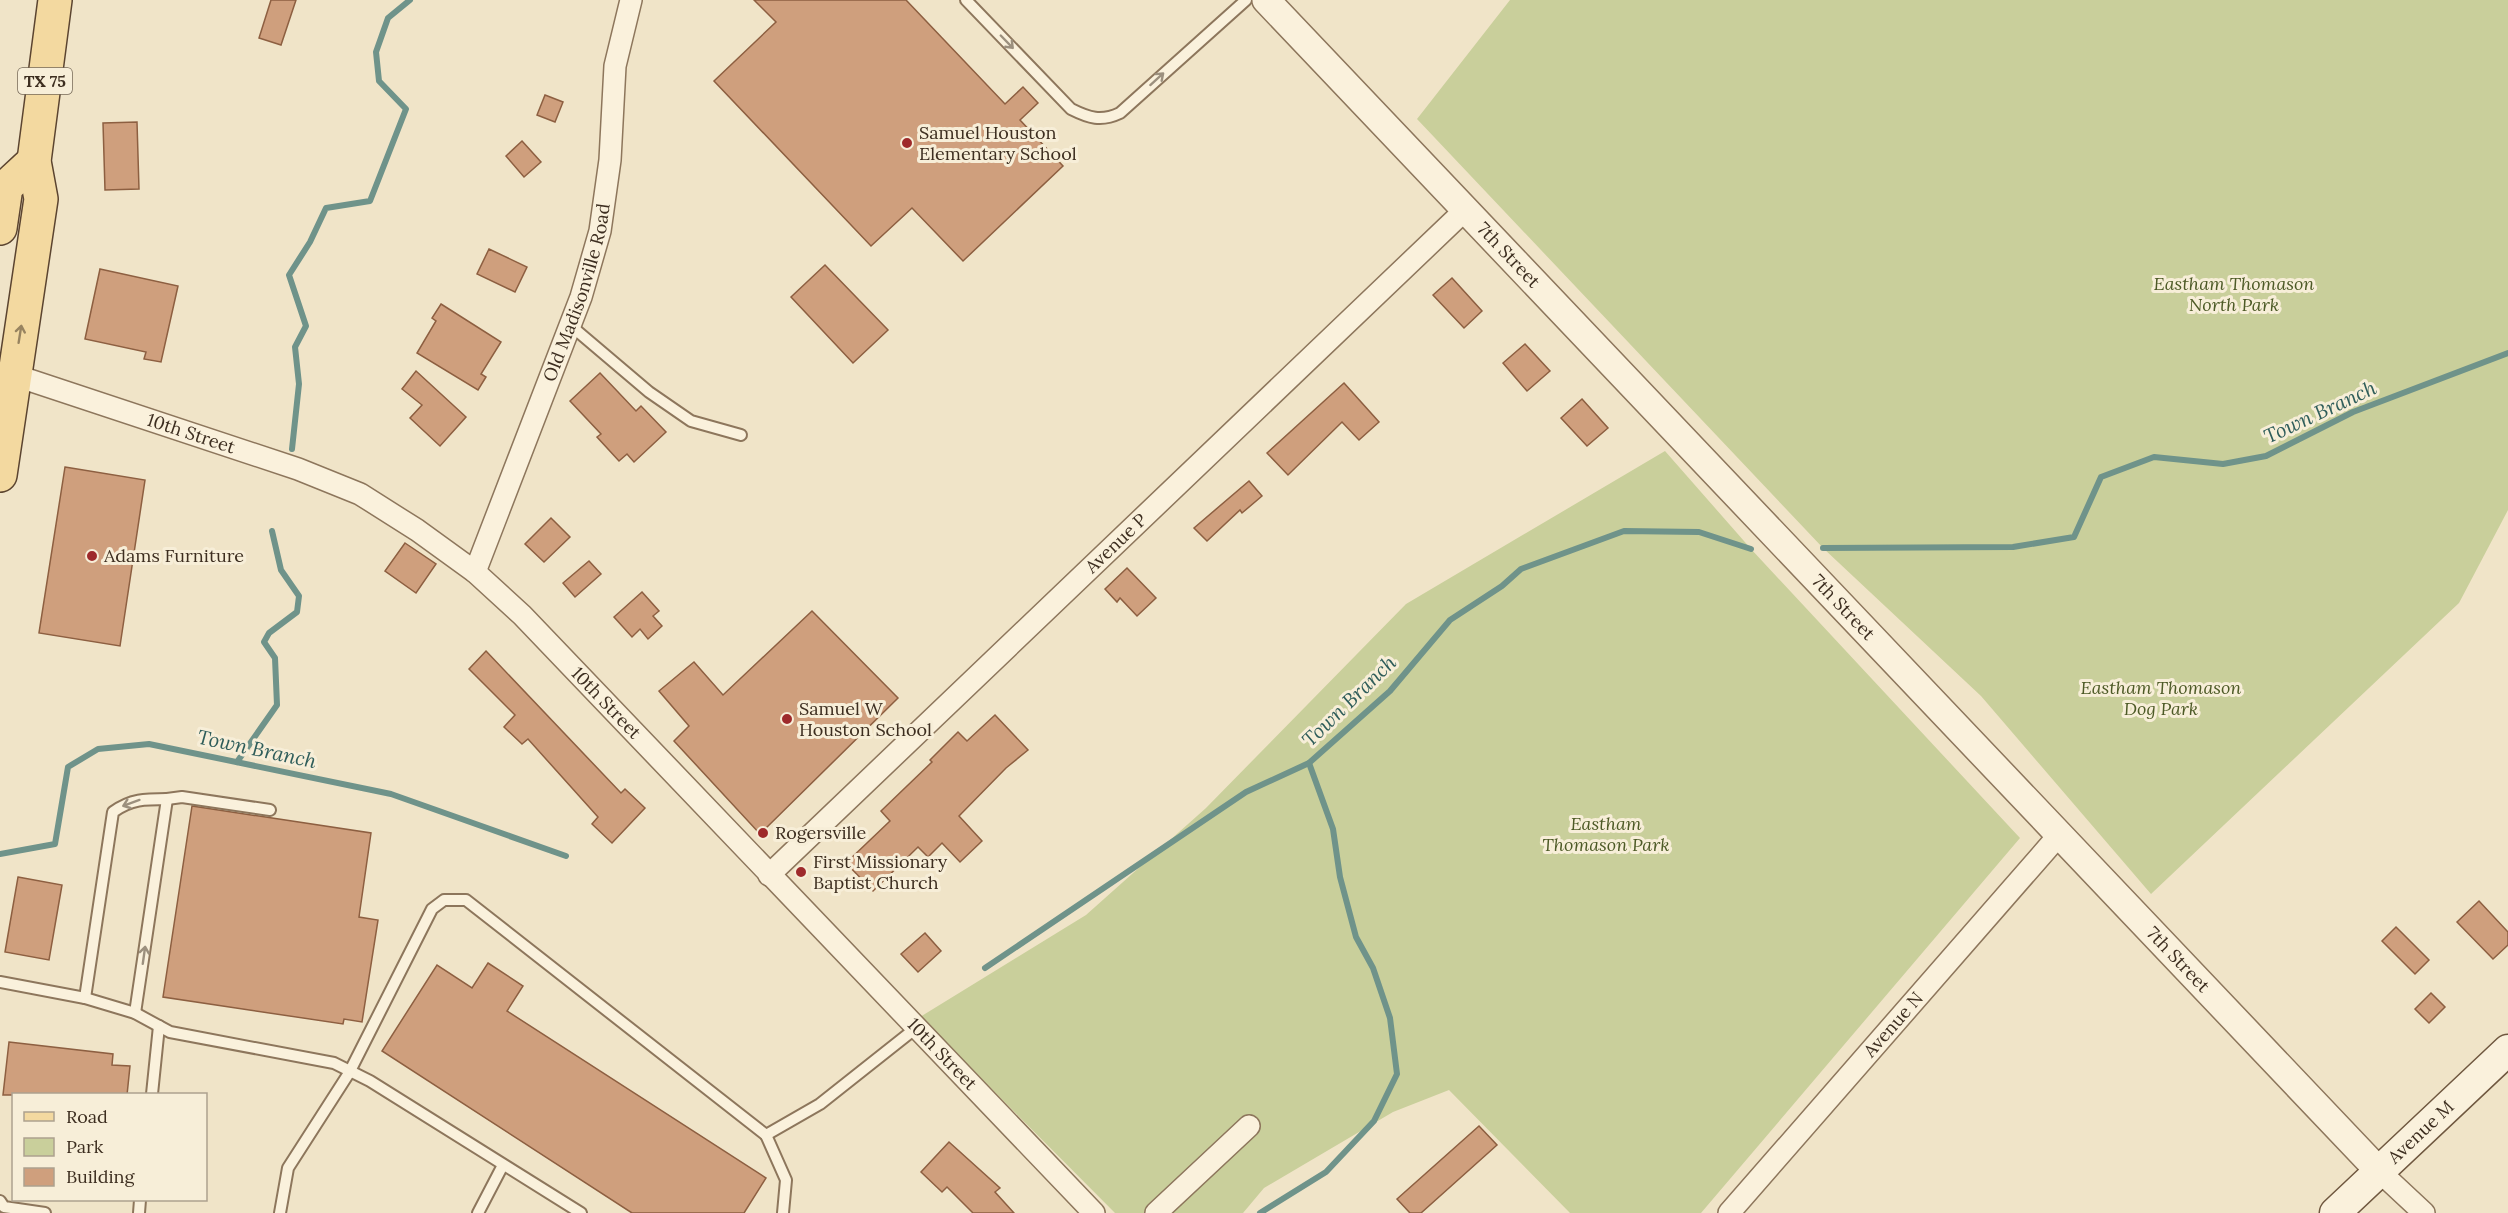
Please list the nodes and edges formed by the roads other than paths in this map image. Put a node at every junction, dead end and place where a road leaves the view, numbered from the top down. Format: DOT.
graph roads {
  1 [pos="55,0"];
  2 [pos="631,0"];
  3 [pos="966,0"];
  4 [pos="1246,0"];
  5 [pos="1266,0"];
  6 [pos="34,161"];
  7 [pos="1464,211"];
  8 [pos="0,228"];
  9 [pos="570,325"];
  10 [pos="7,372"];
  11 [pos="741,435"];
  12 [pos="0,475"];
  13 [pos="475,572"];
  14 [pos="167,799"];
  15 [pos="270,810"];
  16 [pos="2059,835"];
  17 [pos="769,875"];
  18 [pos="0,982"];
  19 [pos="85,998"];
  20 [pos="135,1013"];
  21 [pos="159,1026"];
  22 [pos="916,1028"];
  23 [pos="2508,1050"];
  24 [pos="349,1072"];
  25 [pos="152,1093"];
  26 [pos="1249,1126"];
  27 [pos="766,1135"];
  28 [pos="503,1165"];
  29 [pos="2379,1171"];
  30 [pos="0,1201"];
  31 [pos="45,1213"];
  32 [pos="280,1213"];
  33 [pos="478,1213"];
  34 [pos="581,1213"];
  35 [pos="783,1213"];
  36 [pos="1094,1213"];
  37 [pos="1156,1213"];
  38 [pos="1729,1213"];
  39 [pos="2335,1213"];
  40 [pos="2424,1213"];
  1 -- 6 [label="main road, TX 75"];
  2 -- 9 [label="street, Old Madisonville Road"];
  3 -- 4 [label="lane, one-way"];
  5 -- 7 [label="street, 7th Street"];
  6 -- 8 [label="main road"];
  10 -- 6 [label="main road, TX 75, one-way"];
  7 -- 16 [label="street, 7th Street"];
  7 -- 17 [label="street, Avenue P"];
  9 -- 11 [label="lane"];
  9 -- 13 [label="street, Old Madisonville Road"];
  10 -- 12 [label="main road, TX 75"];
  10 -- 13 [label="street, 10th Street"];
  13 -- 17 [label="street, 10th Street"];
  14 -- 15 [label="lane"];
  14 -- 19 [label="lane, one-way"];
  20 -- 14 [label="lane, one-way"];
  16 -- 29 [label="street, 7th Street"];
  16 -- 38 [label="street, Avenue N"];
  17 -- 22 [label="street, 10th Street"];
  18 -- 19 [label="lane"];
  19 -- 20 [label="lane"];
  20 -- 21 [label="lane"];
  21 -- 24 [label="lane"];
  21 -- 25 [label="lane"];
  22 -- 27 [label="lane"];
  22 -- 36 [label="street, 10th Street"];
  23 -- 29 [label="main road, Avenue M"];
  24 -- 27 [label="lane"];
  24 -- 28 [label="lane"];
  24 -- 32 [label="lane"];
  26 -- 37 [label="street"];
  27 -- 35 [label="lane"];
  28 -- 33 [label="lane"];
  28 -- 34 [label="lane"];
  29 -- 39 [label="main road, Avenue M"];
  29 -- 40 [label="street, 7th Street"];
  30 -- 31 [label="lane"];
}
